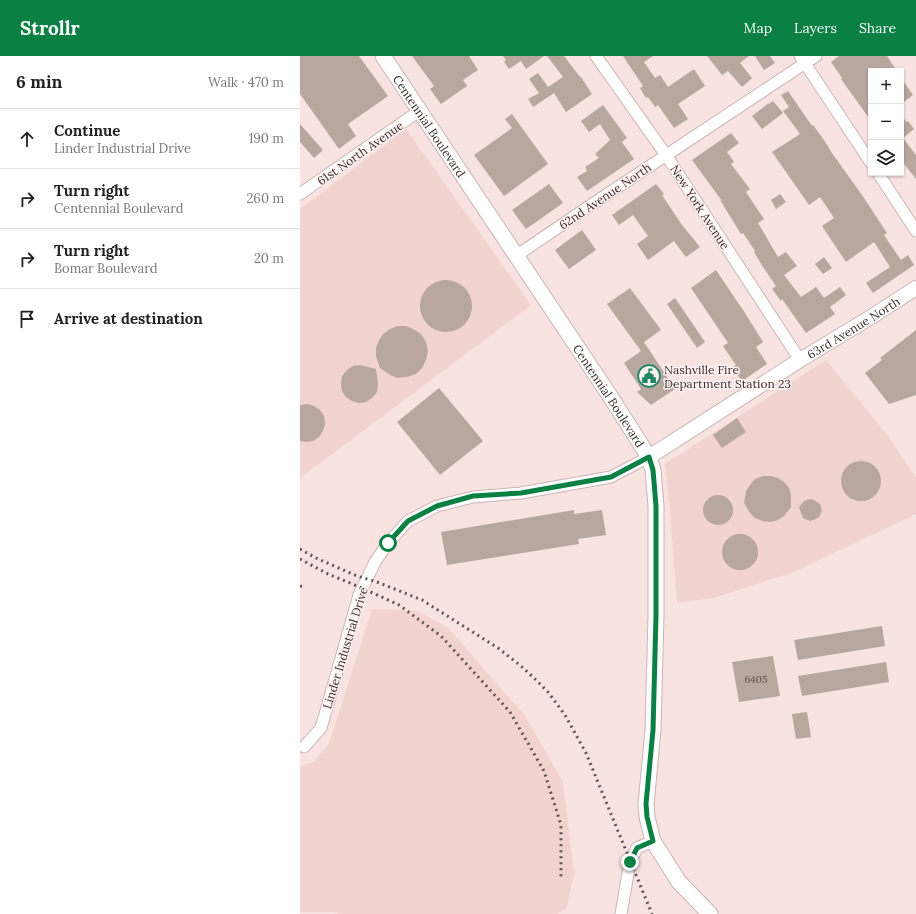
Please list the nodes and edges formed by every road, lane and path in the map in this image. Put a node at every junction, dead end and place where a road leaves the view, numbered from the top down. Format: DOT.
graph roads {
  1 [pos="382,56"];
  2 [pos="596,56"];
  3 [pos="816,56"];
  4 [pos="802,60"];
  5 [pos="419,111"];
  6 [pos="666,155"];
  7 [pos="868,159"];
  8 [pos="880,176"];
  9 [pos="300,194"];
  10 [pos="916,231"];
  11 [pos="516,256"];
  12 [pos="916,288"];
  13 [pos="800,360"];
  14 [pos="649,457"];
  15 [pos="304,747"];
  16 [pos="653,841"];
  17 [pos="621,914"];
  18 [pos="710,914"];
  1 -- 5 [label="main road, Centennial Boulevard"];
  2 -- 6 [label="street, New York Avenue"];
  3 -- 4 [label="street, 62nd Avenue North"];
  4 -- 6 [label="street, 62nd Avenue North"];
  4 -- 7 [label="street"];
  5 -- 9 [label="street, 61st North Avenue"];
  5 -- 11 [label="main road, Centennial Boulevard"];
  6 -- 11 [label="street, 62nd Avenue North"];
  6 -- 13 [label="street, New York Avenue"];
  8 -- 10 [label="street"];
  11 -- 14 [label="main road, Centennial Boulevard"];
  12 -- 13 [label="street, 63rd Avenue North"];
  13 -- 14 [label="street, 63rd Avenue North"];
  14 -- 15 [label="street, Linder Industrial Drive"];
  14 -- 16 [label="main road, Centennial Boulevard"];
  16 -- 17 [label="street"];
  16 -- 18 [label="main road, Centennial Boulevard"];
}
